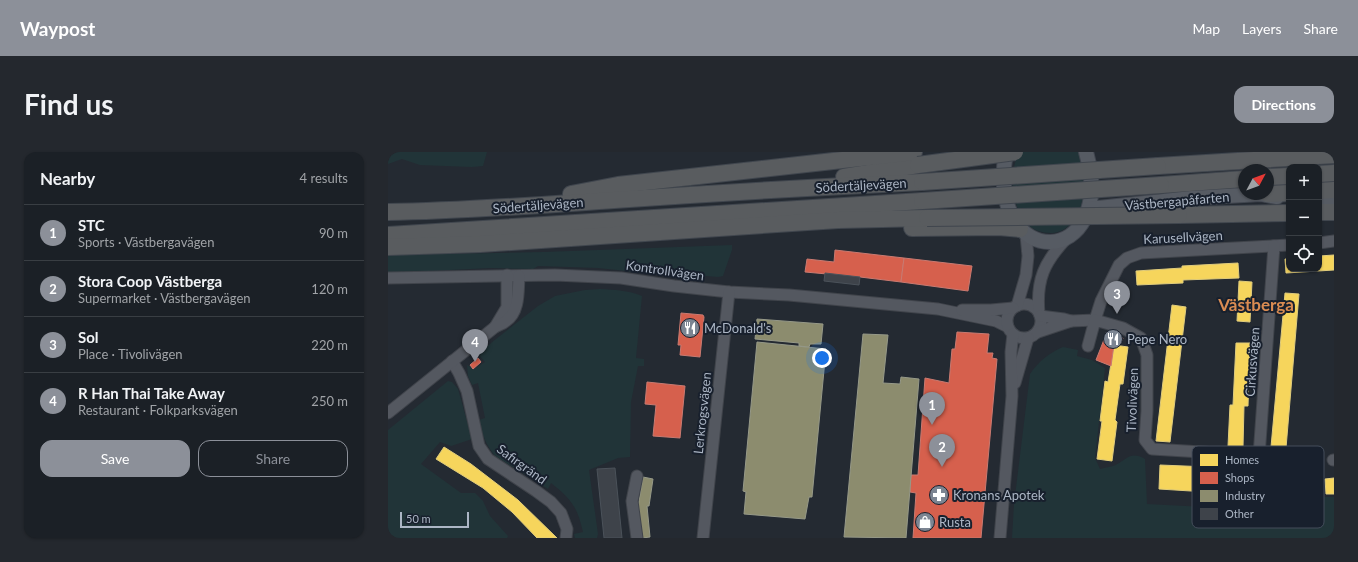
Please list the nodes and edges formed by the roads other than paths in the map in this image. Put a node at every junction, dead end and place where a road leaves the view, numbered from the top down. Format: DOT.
graph roads {
  1 [pos="1006,152"];
  2 [pos="1015,152"];
  3 [pos="1086,152"];
  4 [pos="1334,155"];
  5 [pos="916,159"];
  6 [pos="1334,173"];
  7 [pos="1322,174"];
  8 [pos="1286,176"];
  9 [pos="1274,177"];
  10 [pos="1238,179"];
  11 [pos="765,190"];
  12 [pos="1334,190"];
  13 [pos="1322,191"];
  14 [pos="1286,193"];
  15 [pos="1274,194"];
  16 [pos="1238,195"];
  17 [pos="1274,196"];
  18 [pos="1286,198"];
  19 [pos="1334,199"];
  20 [pos="1322,200"];
  21 [pos="509,207"];
  22 [pos="1089,209"];
  23 [pos="388,212"];
  24 [pos="1286,212"];
  25 [pos="1322,212"];
  26 [pos="1334,212"];
  27 [pos="1023,232"];
  28 [pos="388,235"];
  29 [pos="1067,238"];
  30 [pos="551,240"];
  31 [pos="1334,242"];
  32 [pos="1322,243"];
  33 [pos="1286,245"];
  34 [pos="1274,246"];
  35 [pos="388,247"];
  36 [pos="507,275"];
  37 [pos="519,276"];
  38 [pos="388,278"];
  39 [pos="729,292"];
  40 [pos="1015,307"];
  41 [pos="938,309"];
  42 [pos="1040,315"];
  43 [pos="1095,320"];
  44 [pos="1071,321"];
  45 [pos="495,328"];
  46 [pos="1011,330"];
  47 [pos="1038,332"];
  48 [pos="1028,338"];
  49 [pos="1088,346"];
  50 [pos="452,361"];
  51 [pos="1012,396"];
  52 [pos="388,413"];
  53 [pos="1260,446"];
  54 [pos="1192,452"];
  55 [pos="637,476"];
  56 [pos="566,538"];
  57 [pos="637,538"];
  58 [pos="703,538"];
  59 [pos="1000,538"];
  1 -- 27 [label="main road"];
  2 -- 5 [label="highway, bridge"];
  3 -- 22 [label="main road"];
  4 -- 11 [label="highway, Södertäljevägen, bridge"];
  5 -- 11 [label="highway"];
  5 -- 21 [label="highway"];
  6 -- 7 [label="highway"];
  8 -- 9 [label="highway"];
  10 -- 28 [label="highway, Södertäljevägen, bridge"];
  11 -- 21 [label="highway, Södertäljevägen"];
  12 -- 13 [label="highway"];
  14 -- 15 [label="highway"];
  16 -- 22 [label="main road, Västbergapåfarten"];
  17 -- 18 [label="main road, Västbergapåfarten"];
  19 -- 20 [label="main road"];
  21 -- 23 [label="highway, Södertäljevägen"];
  22 -- 29 [label="main road"];
  24 -- 30 [label="highway, bridge"];
  25 -- 26 [label="highway"];
  27 -- 29 [label="main road"];
  27 -- 30 [label="highway"];
  27 -- 40 [label="street"];
  29 -- 42 [label="street"];
  30 -- 35 [label="highway"];
  31 -- 32 [label="street"];
  33 -- 34 [label="street, Karusellvägen"];
  34 -- 43 [label="street, Karusellvägen"];
  34 -- 53 [label="street, Cirkusvägen"];
  36 -- 37 [label="street, Kontrollvägen"];
  36 -- 38 [label="street, Kontrollvägen"];
  36 -- 45 [label="street"];
  37 -- 39 [label="street, Kontrollvägen"];
  37 -- 45 [label="street"];
  39 -- 41 [label="street, Kontrollvägen"];
  39 -- 58 [label="street, Lerkrogsvägen"];
  40 -- 41 [label="street, Kontrollvägen"];
  40 -- 42 [label="street"];
  40 -- 46 [label="street"];
  41 -- 46 [label="street, Kontrollvägen"];
  42 -- 44 [label="street"];
  42 -- 47 [label="street"];
  43 -- 44 [label="street"];
  43 -- 49 [label="street, Karusellvägen"];
  43 -- 54 [label="street, Tivolivägen"];
  44 -- 47 [label="street"];
  45 -- 50 [label="street"];
  46 -- 48 [label="street"];
  46 -- 51 [label="street"];
  47 -- 48 [label="street"];
  48 -- 51 [label="street"];
  50 -- 52 [label="street"];
  50 -- 56 [label="street, Safirgränd"];
  51 -- 59 [label="street"];
  55 -- 57 [label="street"];
}
